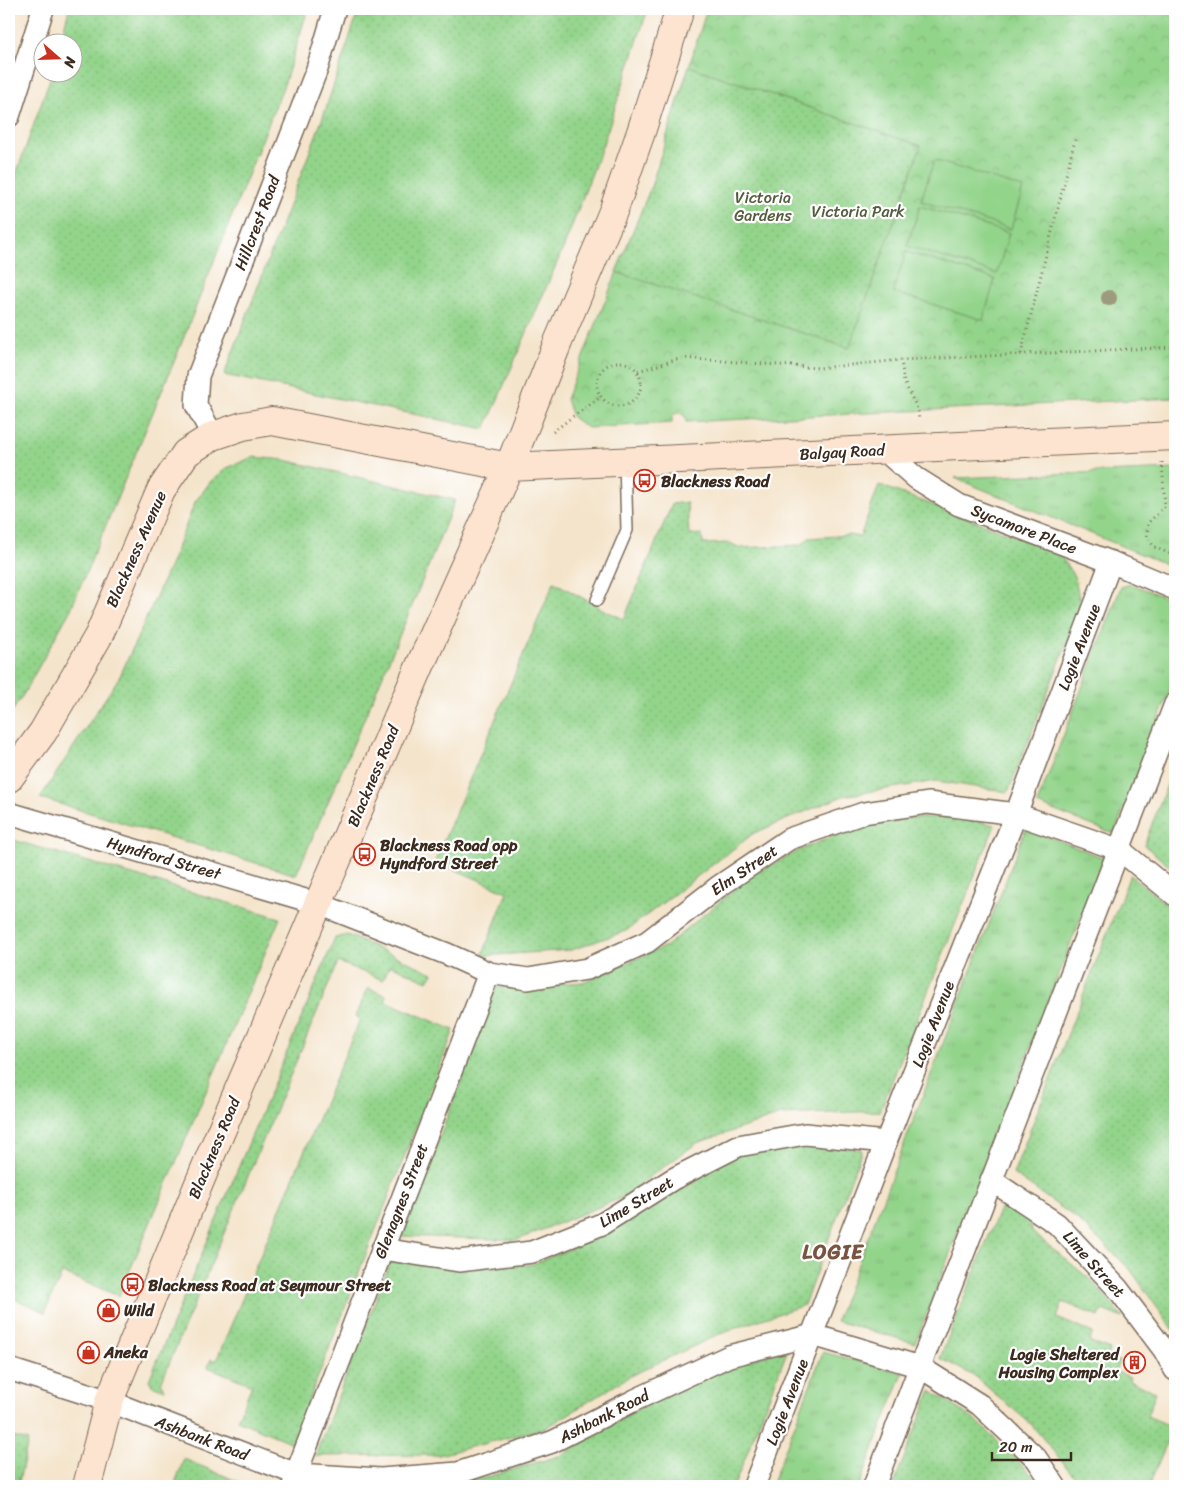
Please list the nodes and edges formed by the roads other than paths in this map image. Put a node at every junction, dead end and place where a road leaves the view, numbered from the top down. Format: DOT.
graph roads {
  1 [pos="43,9"];
  2 [pos="335,9"];
  3 [pos="680,9"];
  4 [pos="9,116"];
  5 [pos="213,436"];
  6 [pos="1168,436"];
  7 [pos="884,450"];
  8 [pos="625,462"];
  9 [pos="509,467"];
  10 [pos="1111,562"];
  11 [pos="1175,589"];
  12 [pos="597,600"];
  13 [pos="1175,704"];
  14 [pos="9,778"];
  15 [pos="9,813"];
  16 [pos="1016,814"];
  17 [pos="1120,850"];
  18 [pos="1175,895"];
  19 [pos="319,904"];
  20 [pos="489,973"];
  21 [pos="886,1142"];
  22 [pos="992,1180"];
  23 [pos="382,1249"];
  24 [pos="813,1334"];
  25 [pos="920,1367"];
  26 [pos="9,1369"];
  27 [pos="1175,1370"];
  28 [pos="109,1401"];
  29 [pos="295,1480"];
  30 [pos="87,1486"];
  31 [pos="754,1486"];
  32 [pos="874,1486"];
  33 [pos="1055,1486"];
  1 -- 4 [label="street"];
  2 -- 5 [label="street, Hillcrest Road"];
  3 -- 9 [label="street, Blackness Road"];
  5 -- 9 [label="street, Blackness Avenue"];
  5 -- 14 [label="street, Blackness Avenue"];
  6 -- 7 [label="street, Balgay Road"];
  7 -- 8 [label="street, Balgay Road"];
  7 -- 10 [label="street, Sycamore Place"];
  8 -- 9 [label="street, Balgay Road"];
  8 -- 12 [label="lane"];
  9 -- 19 [label="street, Blackness Road"];
  10 -- 11 [label="street, Sycamore Place"];
  10 -- 16 [label="street, Logie Avenue"];
  13 -- 17 [label="street"];
  15 -- 19 [label="street, Hyndford Street"];
  16 -- 17 [label="street, Elm Street"];
  16 -- 20 [label="street, Elm Street"];
  16 -- 21 [label="street, Logie Avenue"];
  17 -- 18 [label="street, Elm Street"];
  17 -- 22 [label="street"];
  19 -- 20 [label="street, Elm Street"];
  19 -- 28 [label="street, Blackness Road"];
  20 -- 23 [label="street, Glenagnes Street"];
  21 -- 23 [label="street, Lime Street"];
  21 -- 24 [label="street, Logie Avenue"];
  22 -- 25 [label="street"];
  22 -- 27 [label="street, Lime Street"];
  23 -- 29 [label="street, Glenagnes Street"];
  24 -- 25 [label="street"];
  24 -- 29 [label="street, Ashbank Road"];
  24 -- 31 [label="street, Logie Avenue"];
  25 -- 32 [label="street"];
  25 -- 33 [label="street"];
  26 -- 28 [label="street, Ashbank Road"];
  28 -- 29 [label="street, Ashbank Road"];
  28 -- 30 [label="street, Blackness Road"];
}
